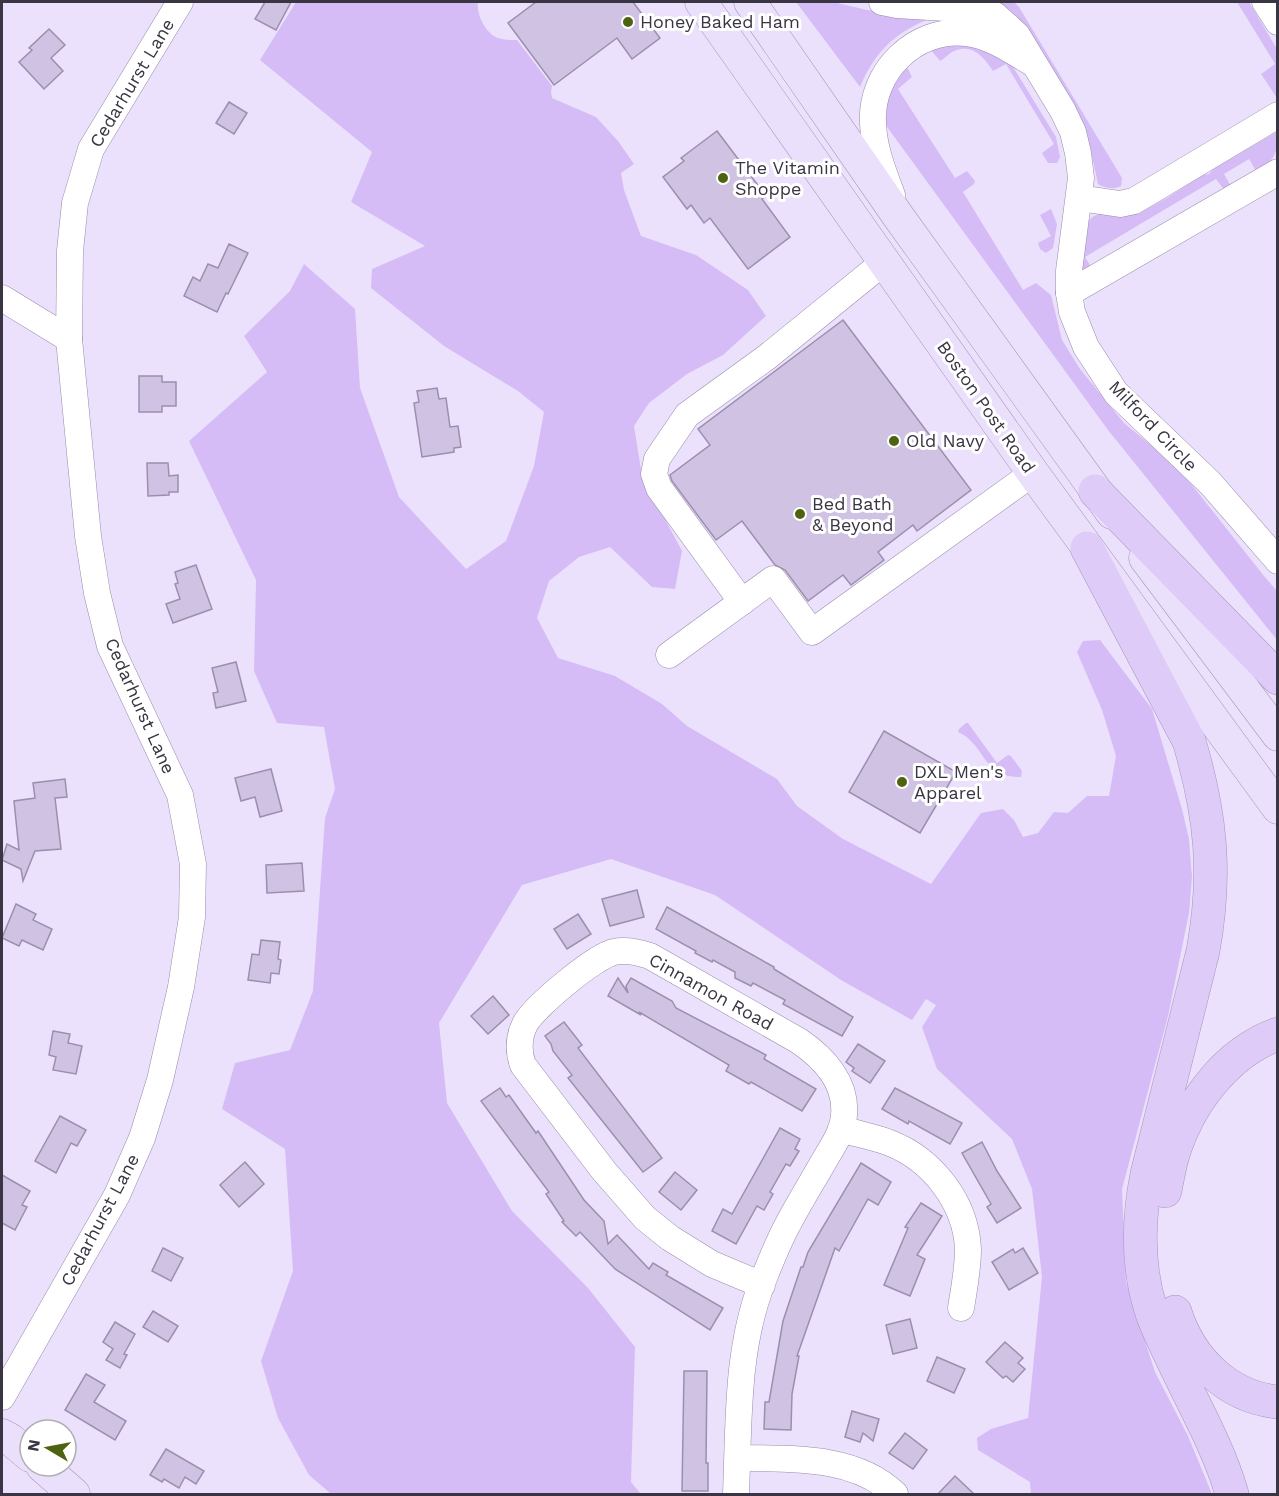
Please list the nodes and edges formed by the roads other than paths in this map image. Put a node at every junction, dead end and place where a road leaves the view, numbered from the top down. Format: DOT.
graph roads {
  1 [pos="180,2"];
  2 [pos="700,2"];
  3 [pos="750,2"];
  4 [pos="882,2"];
  5 [pos="1265,2"];
  6 [pos="1278,22"];
  7 [pos="1036,66"];
  8 [pos="1278,115"];
  9 [pos="1278,172"];
  10 [pos="1079,198"];
  11 [pos="898,216"];
  12 [pos="884,262"];
  13 [pos="1069,293"];
  14 [pos="2,298"];
  15 [pos="69,339"];
  16 [pos="1033,473"];
  17 [pos="1095,491"];
  18 [pos="1087,548"];
  19 [pos="1278,561"];
  20 [pos="742,602"];
  21 [pos="669,655"];
  22 [pos="1278,678"];
  23 [pos="1278,735"];
  24 [pos="1278,808"];
  25 [pos="1278,1034"];
  26 [pos="842,1129"];
  27 [pos="762,1285"];
  28 [pos="961,1308"];
  29 [pos="2,1397"];
  30 [pos="1278,1402"];
  31 [pos="2,1435"];
  32 [pos="18,1446"];
  33 [pos="738,1458"];
  34 [pos="56,1478"];
  35 [pos="75,1494"];
  36 [pos="736,1494"];
  37 [pos="896,1494"];
  38 [pos="1232,1494"];
  1 -- 15 [label="street, Cedarhurst Lane"];
  2 -- 12 [label="main road, Boston Post Road"];
  3 -- 11 [label="main road"];
  4 -- 7 [label="street, Milford Circle"];
  5 -- 6 [label="street"];
  7 -- 10 [label="street, Milford Circle"];
  7 -- 11 [label="street"];
  8 -- 10 [label="street"];
  9 -- 13 [label="street"];
  10 -- 13 [label="street, Milford Circle"];
  11 -- 17 [label="main road"];
  12 -- 16 [label="main road, Boston Post Road"];
  12 -- 20 [label="street"];
  13 -- 19 [label="street, Milford Circle"];
  14 -- 15 [label="street"];
  15 -- 29 [label="street, Cedarhurst Lane"];
  16 -- 18 [label="main road, Boston Post Road"];
  16 -- 20 [label="street"];
  17 -- 22 [label="highway"];
  17 -- 23 [label="main road"];
  18 -- 24 [label="main road, Boston Post Road"];
  18 -- 38 [label="highway"];
  20 -- 21 [label="street"];
  25 -- 30 [label="highway"];
  26 -- 27 [label="street, Cinnamon Road"];
  26 -- 27 [label="street, Cinnamon Road"];
  26 -- 28 [label="street"];
  27 -- 33 [label="street, Cinnamon Road"];
  31 -- 32 [label="main road"];
  33 -- 36 [label="street, Cinnamon Road"];
  33 -- 37 [label="street"];
  34 -- 35 [label="main road"];
}
